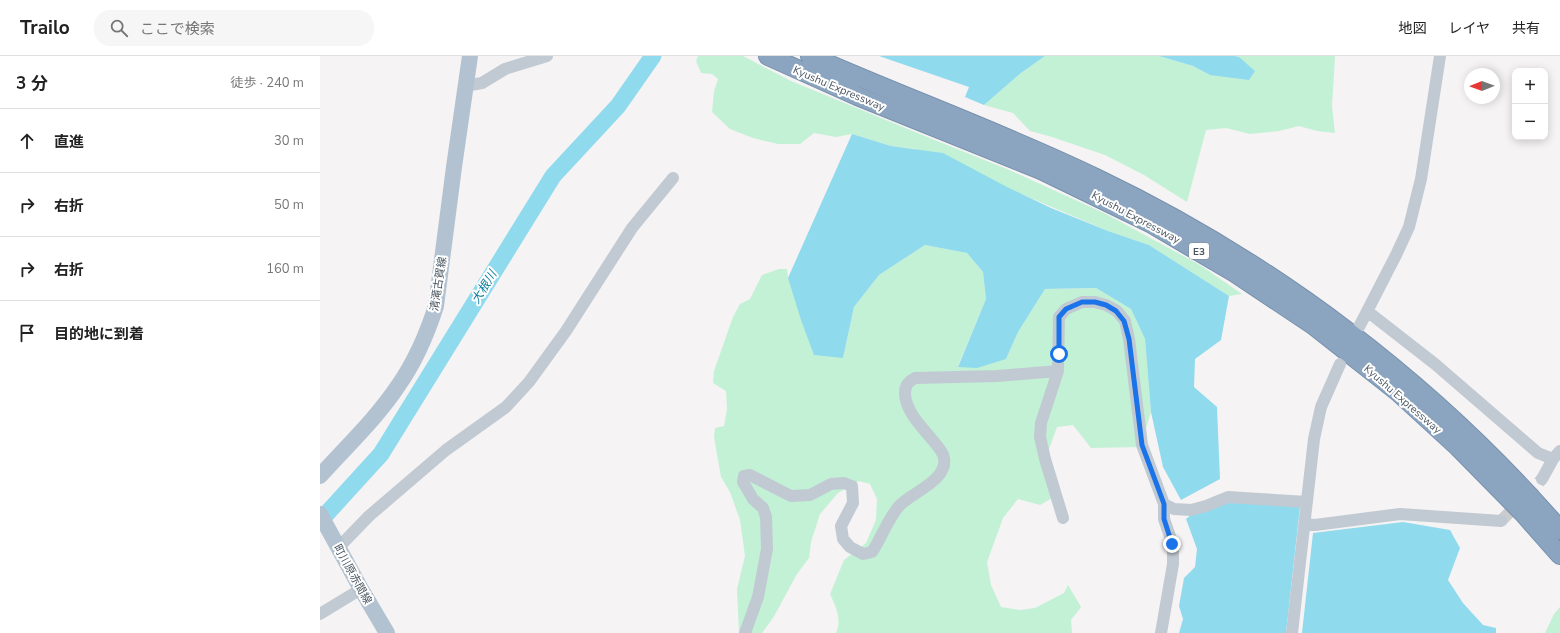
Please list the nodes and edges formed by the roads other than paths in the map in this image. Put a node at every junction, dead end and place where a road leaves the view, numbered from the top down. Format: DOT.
graph roads {
  1 [pos="470,56"];
  2 [pos="548,56"];
  3 [pos="768,56"];
  4 [pos="810,56"];
  5 [pos="1440,56"];
  6 [pos="465,86"];
  7 [pos="673,178"];
  8 [pos="1367,311"];
  9 [pos="1359,326"];
  10 [pos="1340,364"];
  11 [pos="1058,371"];
  12 [pos="1557,455"];
  13 [pos="320,476"];
  14 [pos="1542,479"];
  15 [pos="1307,502"];
  16 [pos="1164,504"];
  17 [pos="320,514"];
  18 [pos="1063,518"];
  19 [pos="1501,521"];
  20 [pos="1305,524"];
  21 [pos="1560,530"];
  22 [pos="337,546"];
  23 [pos="1560,555"];
  24 [pos="361,589"];
  25 [pos="320,614"];
  26 [pos="388,633"];
  27 [pos="745,633"];
  28 [pos="1161,633"];
  29 [pos="1292,633"];
  1 -- 6 [label="main road, 清滝古賀線"];
  2 -- 6 [label="street"];
  3 -- 23 [label="highway, Kyushu Expressway / E3"];
  4 -- 21 [label="highway, Kyushu Expressway / E3"];
  5 -- 8 [label="street"];
  6 -- 13 [label="main road, 清滝古賀線"];
  7 -- 22 [label="street"];
  8 -- 9 [label="street"];
  8 -- 12 [label="street"];
  10 -- 15 [label="street"];
  11 -- 16 [label="street"];
  11 -- 18 [label="street"];
  11 -- 27 [label="street"];
  12 -- 14 [label="street"];
  15 -- 16 [label="street"];
  15 -- 20 [label="street"];
  16 -- 28 [label="street"];
  17 -- 22 [label="main road, 町川原赤間線"];
  19 -- 20 [label="street"];
  20 -- 29 [label="street"];
  22 -- 24 [label="main road, 町川原赤間線"];
  24 -- 25 [label="street"];
  24 -- 26 [label="main road, 町川原赤間線"];
}
